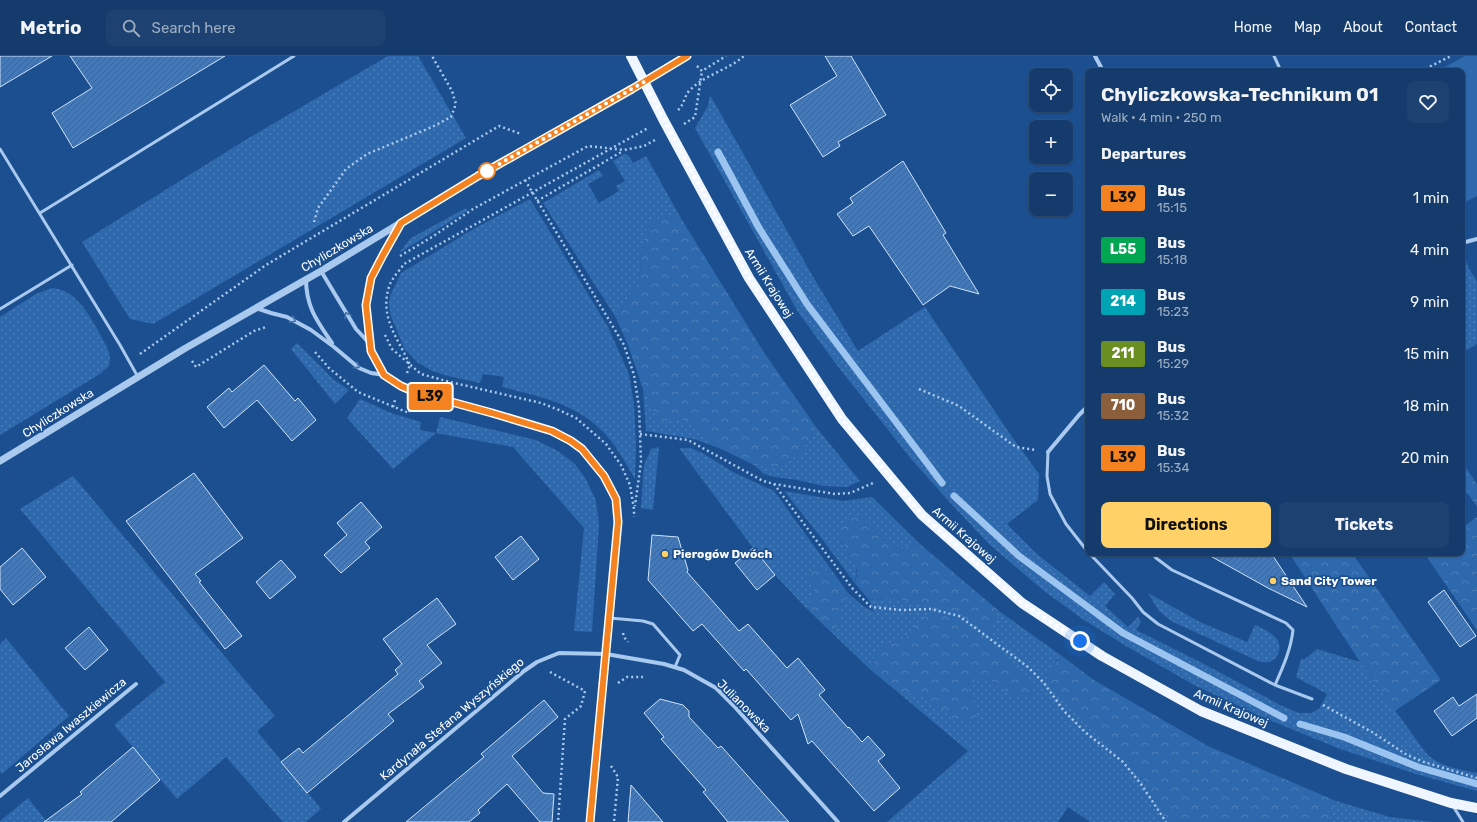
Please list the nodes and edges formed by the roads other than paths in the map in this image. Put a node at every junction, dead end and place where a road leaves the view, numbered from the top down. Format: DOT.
graph roads {
  1 [pos="294,56"];
  2 [pos="631,56"];
  3 [pos="687,56"];
  4 [pos="1095,56"];
  5 [pos="1274,56"];
  6 [pos="1101,68"];
  7 [pos="1280,68"];
  8 [pos="644,82"];
  9 [pos="0,150"];
  10 [pos="40,213"];
  11 [pos="401,223"];
  12 [pos="1477,239"];
  13 [pos="1465,242"];
  14 [pos="72,265"];
  15 [pos="320,271"];
  16 [pos="306,279"];
  17 [pos="256,308"];
  18 [pos="0,309"];
  19 [pos="371,346"];
  20 [pos="334,347"];
  21 [pos="384,375"];
  22 [pos="138,377"];
  23 [pos="1085,409"];
  24 [pos="1048,452"];
  25 [pos="0,462"];
  26 [pos="1085,549"];
  27 [pos="1091,556"];
  28 [pos="1154,556"];
  29 [pos="610,618"];
  30 [pos="606,654"];
  31 [pos="675,667"];
  32 [pos="136,684"];
  33 [pos="1275,685"];
  34 [pos="1312,698"];
  35 [pos="0,796"];
  36 [pos="1451,803"];
  37 [pos="1477,808"];
  38 [pos="344,822"];
  39 [pos="590,822"];
  40 [pos="838,822"];
  41 [pos="1463,822"];
  1 -- 10 [label="lane"];
  2 -- 8 [label="main road, Armii Krajowej"];
  3 -- 8 [label="street, Chyliczkowska"];
  4 -- 6 [label="street"];
  5 -- 7 [label="lane"];
  8 -- 11 [label="street, Chyliczkowska"];
  8 -- 36 [label="main road, Armii Krajowej"];
  9 -- 10 [label="lane"];
  10 -- 14 [label="lane"];
  11 -- 15 [label="street, Chyliczkowska"];
  11 -- 19 [label="street"];
  12 -- 13 [label="street"];
  14 -- 18 [label="lane"];
  14 -- 22 [label="lane"];
  15 -- 16 [label="street, Chyliczkowska"];
  19 -- 15 [label="street, one-way"];
  16 -- 17 [label="street, Chyliczkowska"];
  16 -- 20 [label="street"];
  17 -- 20 [label="street, one-way"];
  17 -- 22 [label="street, Chyliczkowska"];
  19 -- 21 [label="street"];
  20 -- 21 [label="street, one-way"];
  21 -- 29 [label="street"];
  22 -- 25 [label="street, Chyliczkowska"];
  23 -- 24 [label="street"];
  24 -- 26 [label="lane"];
  27 -- 33 [label="lane"];
  28 -- 33 [label="lane"];
  29 -- 30 [label="street"];
  29 -- 31 [label="lane"];
  30 -- 31 [label="street, Julianowska"];
  30 -- 38 [label="street, Kardynała Stefana Wyszyńskiego"];
  30 -- 39 [label="street"];
  31 -- 40 [label="street, Julianowska"];
  32 -- 35 [label="street, Jarosława Iwaszkiewicza"];
  33 -- 34 [label="lane"];
  36 -- 37 [label="main road, Armii Krajowej"];
  36 -- 41 [label="lane"];
}
